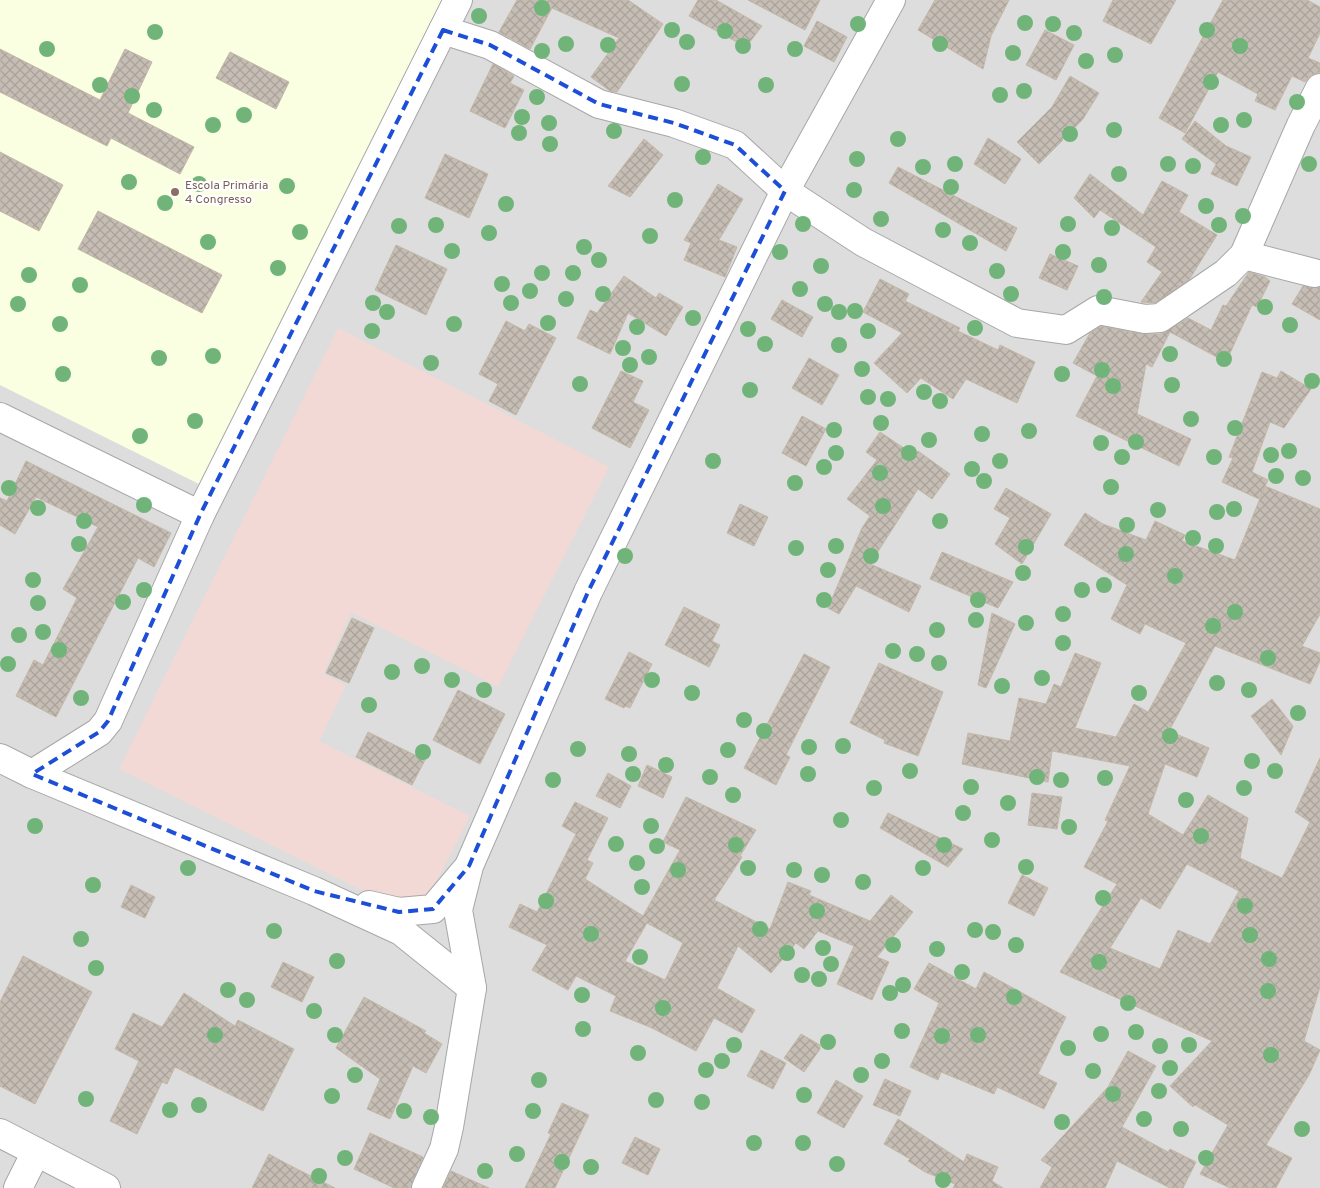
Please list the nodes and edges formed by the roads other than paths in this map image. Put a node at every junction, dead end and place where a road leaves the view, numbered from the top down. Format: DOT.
graph roads {
  1 [pos="458,0"];
  2 [pos="891,0"];
  3 [pos="443,30"];
  4 [pos="1320,88"];
  5 [pos="786,191"];
  6 [pos="1244,255"];
  7 [pos="1314,273"];
  8 [pos="0,417"];
  9 [pos="200,515"];
  10 [pos="0,758"];
  11 [pos="32,774"];
  12 [pos="469,866"];
  13 [pos="314,891"];
  14 [pos="472,988"];
  15 [pos="0,1133"];
  16 [pos="36,1152"];
  17 [pos="18,1188"];
  18 [pos="106,1188"];
  19 [pos="426,1188"];
  1 -- 3 [label="street"];
  2 -- 5 [label="street"];
  3 -- 5 [label="street"];
  3 -- 9 [label="street"];
  4 -- 6 [label="street"];
  5 -- 6 [label="street"];
  5 -- 12 [label="street"];
  6 -- 7 [label="street"];
  8 -- 9 [label="street"];
  9 -- 11 [label="street"];
  10 -- 11 [label="street"];
  11 -- 13 [label="street"];
  12 -- 13 [label="street"];
  12 -- 14 [label="street"];
  13 -- 14 [label="street"];
  14 -- 19 [label="street"];
  15 -- 16 [label="street"];
  16 -- 17 [label="street"];
  16 -- 18 [label="street"];
}
